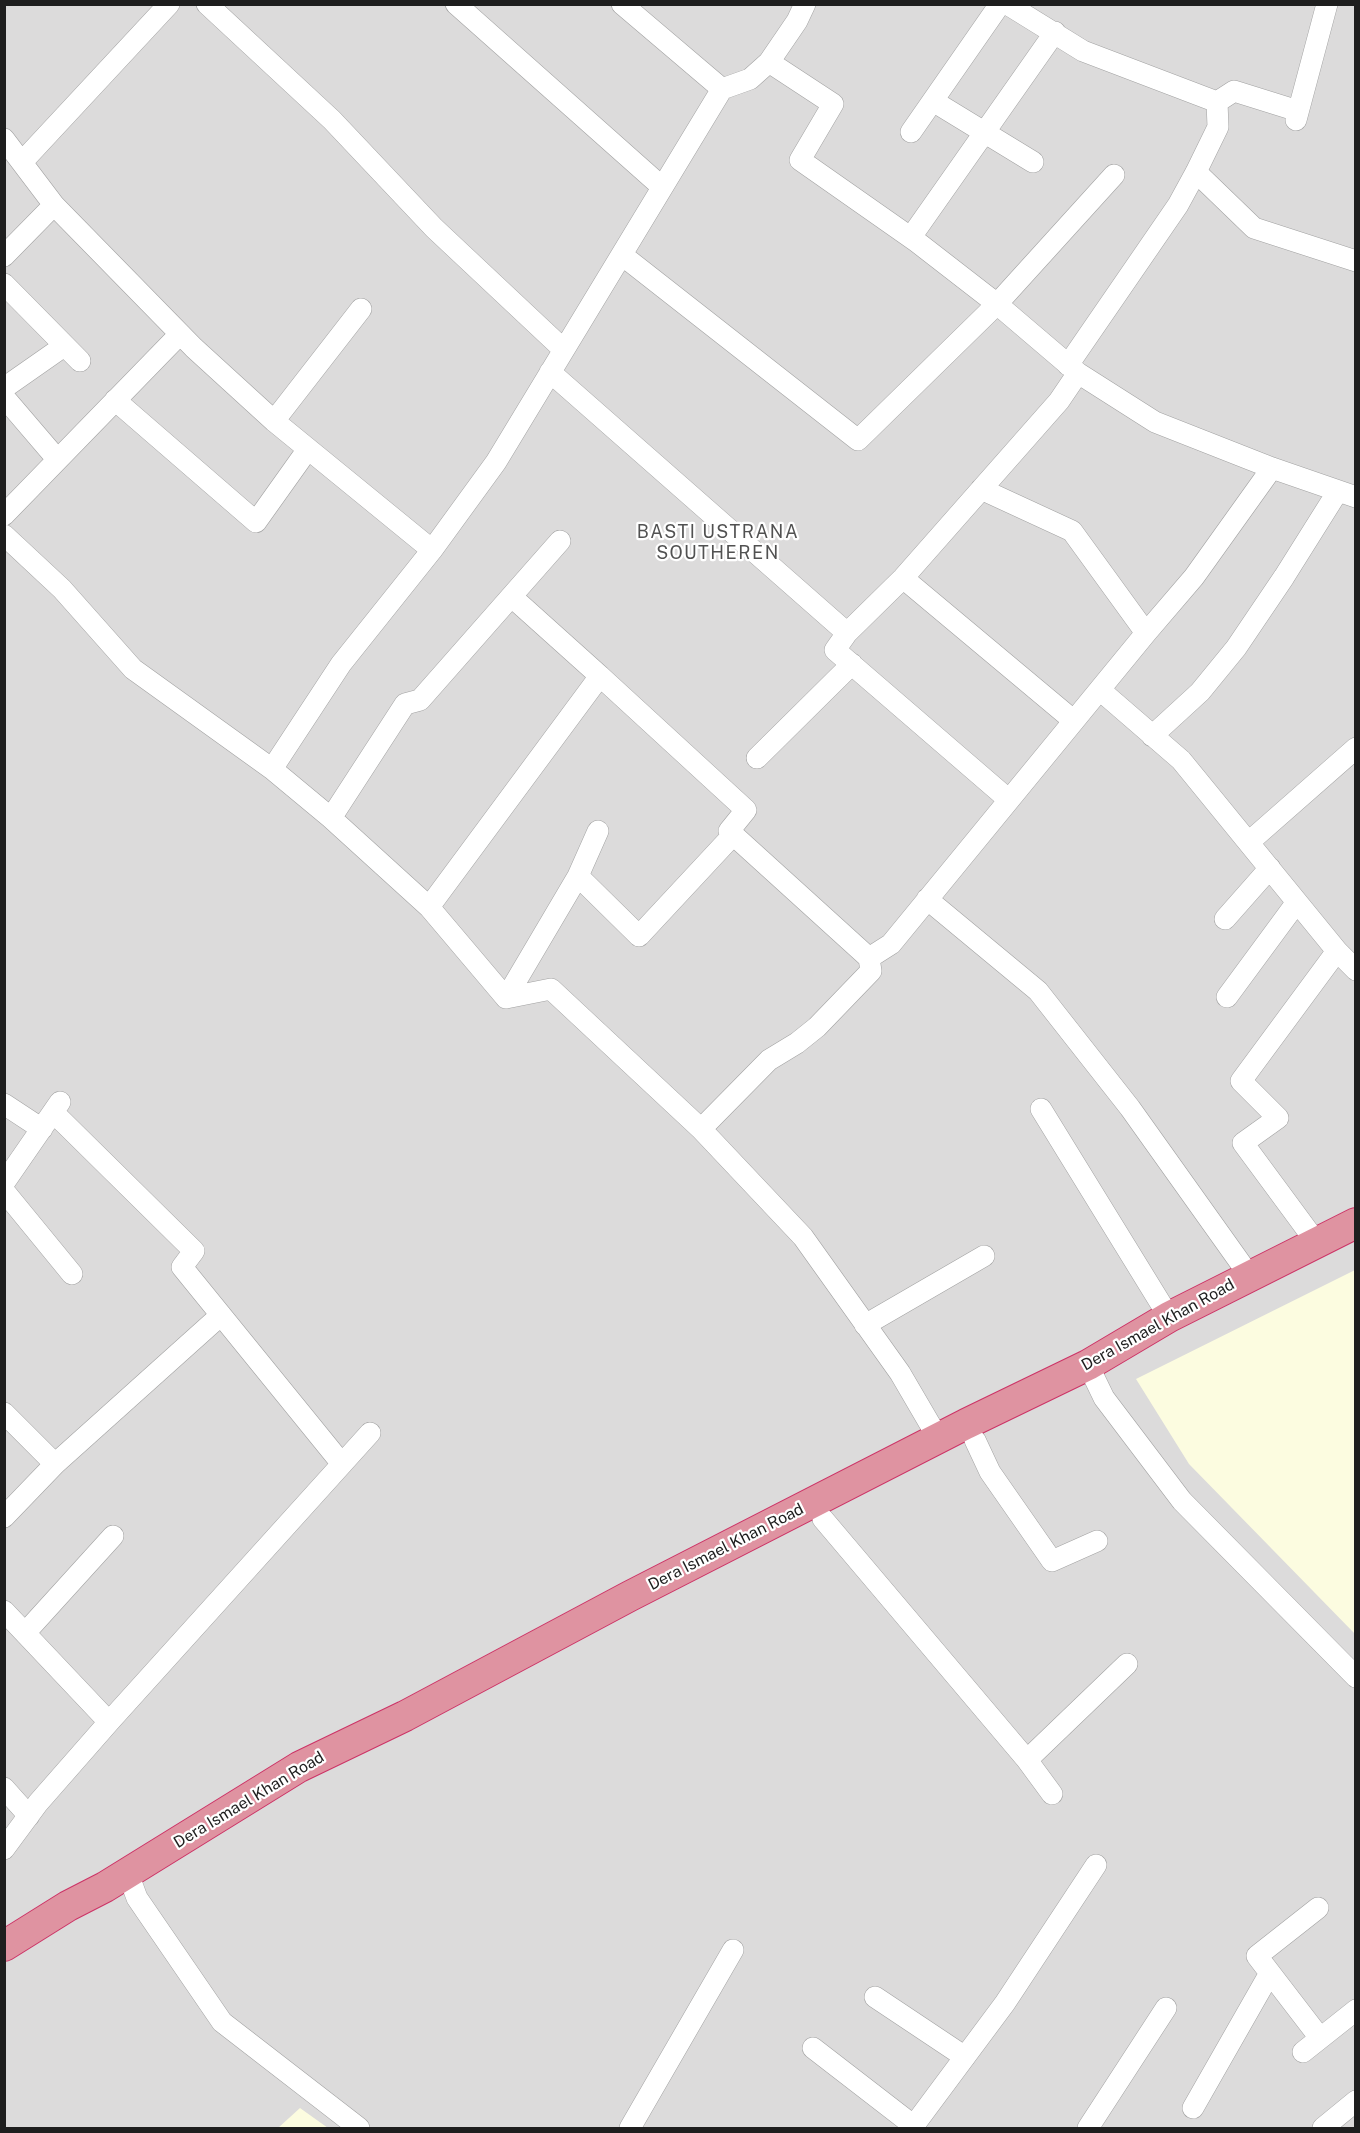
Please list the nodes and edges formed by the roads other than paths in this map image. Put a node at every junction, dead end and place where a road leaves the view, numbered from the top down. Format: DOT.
graph roads {
  1 [pos="169,4"];
  2 [pos="207,4"];
  3 [pos="456,4"];
  4 [pos="622,4"];
  5 [pos="805,4"];
  6 [pos="1000,4"];
  7 [pos="1007,4"];
  8 [pos="1327,4"];
  9 [pos="1055,32"];
  10 [pos="769,62"];
  11 [pos="722,89"];
  12 [pos="933,101"];
  13 [pos="1217,102"];
  14 [pos="911,132"];
  15 [pos="984,133"];
  16 [pos="4,139"];
  17 [pos="23,161"];
  18 [pos="1033,162"];
  19 [pos="1196,172"];
  20 [pos="1114,175"];
  21 [pos="662,187"];
  22 [pos="54,205"];
  23 [pos="911,237"];
  24 [pos="622,255"];
  25 [pos="4,256"];
  26 [pos="1356,261"];
  27 [pos="4,285"];
  28 [pos="997,304"];
  29 [pos="361,309"];
  30 [pos="180,334"];
  31 [pos="64,346"];
  32 [pos="564,350"];
  33 [pos="80,361"];
  34 [pos="1073,369"];
  35 [pos="550,372"];
  36 [pos="4,388"];
  37 [pos="4,397"];
  38 [pos="115,400"];
  39 [pos="274,421"];
  40 [pos="308,449"];
  41 [pos="57,459"];
  42 [pos="1272,468"];
  43 [pos="981,489"];
  44 [pos="1351,492"];
  45 [pos="4,515"];
  46 [pos="4,535"];
  47 [pos="561,541"];
  48 [pos="432,550"];
  49 [pos="903,578"];
  50 [pos="512,597"];
  51 [pos="848,633"];
  52 [pos="1146,633"];
  53 [pos="852,664"];
  54 [pos="600,676"];
  55 [pos="1100,690"];
  56 [pos="1074,722"];
  57 [pos="1152,736"];
  58 [pos="1356,748"];
  59 [pos="757,758"];
  60 [pos="272,769"];
  61 [pos="1009,800"];
  62 [pos="331,818"];
  63 [pos="598,831"];
  64 [pos="733,835"];
  65 [pos="1249,842"];
  66 [pos="1270,868"];
  67 [pos="578,876"];
  68 [pos="927,899"];
  69 [pos="1297,902"];
  70 [pos="429,907"];
  71 [pos="1225,919"];
  72 [pos="1338,951"];
  73 [pos="869,958"];
  74 [pos="1356,970"];
  75 [pos="1227,997"];
  76 [pos="506,998"];
  77 [pos="4,1104"];
  78 [pos="1041,1109"];
  79 [pos="52,1114"];
  80 [pos="701,1129"];
  81 [pos="4,1183"];
  82 [pos="4,1191"];
  83 [pos="1356,1223"];
  84 [pos="1316,1242"];
  85 [pos="1356,1244"];
  86 [pos="984,1256"];
  87 [pos="72,1274"];
  88 [pos="1249,1275"];
  89 [pos="221,1315"];
  90 [pos="1169,1317"];
  91 [pos="865,1325"];
  92 [pos="1092,1374"];
  93 [pos="4,1413"];
  94 [pos="370,1433"];
  95 [pos="938,1438"];
  96 [pos="975,1440"];
  97 [pos="55,1464"];
  98 [pos="342,1464"];
  99 [pos="4,1517"];
  100 [pos="822,1519"];
  101 [pos="112,1536"];
  102 [pos="1097,1541"];
  103 [pos="4,1611"];
  104 [pos="25,1634"];
  105 [pos="1127,1664"];
  106 [pos="1356,1677"];
  107 [pos="109,1722"];
  108 [pos="1027,1760"];
  109 [pos="4,1788"];
  110 [pos="1052,1794"];
  111 [pos="28,1816"];
  112 [pos="4,1849"];
  113 [pos="1095,1865"];
  114 [pos="118,1883"];
  115 [pos="1318,1908"];
  116 [pos="4,1946"];
  117 [pos="733,1950"];
  118 [pos="1270,1973"];
  119 [pos="875,1997"];
  120 [pos="1166,2008"];
  121 [pos="1356,2010"];
  122 [pos="1320,2038"];
  123 [pos="813,2048"];
  124 [pos="1303,2052"];
  125 [pos="965,2057"];
  126 [pos="1356,2101"];
  127 [pos="1193,2108"];
  128 [pos="913,2127"];
  129 [pos="359,2128"];
  130 [pos="630,2128"];
  131 [pos="1088,2128"];
  132 [pos="1323,2128"];
  1 -- 17 [label="street"];
  2 -- 32 [label="street"];
  3 -- 21 [label="street"];
  4 -- 11 [label="street"];
  5 -- 10 [label="street"];
  6 -- 12 [label="street"];
  7 -- 9 [label="street"];
  8 -- 13 [label="street"];
  9 -- 13 [label="street"];
  9 -- 15 [label="street"];
  10 -- 11 [label="street"];
  10 -- 23 [label="street"];
  11 -- 21 [label="street"];
  12 -- 14 [label="street"];
  12 -- 15 [label="street"];
  13 -- 19 [label="street"];
  15 -- 18 [label="street"];
  15 -- 23 [label="street"];
  16 -- 17 [label="street"];
  17 -- 22 [label="street"];
  19 -- 26 [label="street"];
  19 -- 34 [label="street"];
  20 -- 28 [label="street"];
  21 -- 24 [label="street"];
  22 -- 25 [label="street"];
  22 -- 30 [label="street"];
  23 -- 28 [label="street"];
  24 -- 28 [label="street"];
  24 -- 32 [label="street"];
  27 -- 31 [label="street"];
  28 -- 34 [label="street"];
  29 -- 39 [label="street"];
  30 -- 38 [label="street"];
  30 -- 39 [label="street"];
  31 -- 33 [label="street"];
  31 -- 36 [label="street"];
  32 -- 35 [label="street"];
  34 -- 42 [label="street"];
  34 -- 43 [label="street"];
  35 -- 48 [label="street"];
  35 -- 51 [label="street"];
  37 -- 41 [label="street"];
  38 -- 40 [label="street"];
  38 -- 41 [label="street"];
  39 -- 40 [label="street"];
  40 -- 48 [label="street"];
  41 -- 45 [label="street"];
  42 -- 44 [label="street"];
  42 -- 52 [label="street"];
  43 -- 49 [label="street"];
  43 -- 52 [label="street"];
  44 -- 57 [label="street"];
  46 -- 60 [label="street"];
  47 -- 50 [label="street"];
  48 -- 60 [label="street"];
  49 -- 51 [label="street"];
  49 -- 56 [label="street"];
  50 -- 54 [label="street"];
  50 -- 62 [label="street"];
  51 -- 53 [label="street"];
  52 -- 55 [label="street"];
  53 -- 59 [label="street"];
  53 -- 61 [label="street"];
  54 -- 64 [label="street"];
  54 -- 70 [label="street"];
  55 -- 56 [label="street"];
  55 -- 57 [label="street"];
  56 -- 61 [label="street"];
  57 -- 65 [label="street"];
  58 -- 65 [label="street"];
  60 -- 62 [label="street"];
  61 -- 68 [label="street"];
  62 -- 70 [label="street"];
  63 -- 67 [label="street"];
  64 -- 67 [label="street"];
  64 -- 73 [label="street"];
  65 -- 66 [label="street"];
  66 -- 69 [label="street"];
  66 -- 71 [label="street"];
  67 -- 76 [label="street"];
  68 -- 73 [label="street"];
  68 -- 88 [label="street"];
  69 -- 72 [label="street"];
  69 -- 75 [label="street"];
  70 -- 76 [label="street"];
  72 -- 74 [label="street"];
  72 -- 84 [label="street"];
  73 -- 80 [label="street"];
  76 -- 80 [label="street"];
  77 -- 79 [label="street"];
  78 -- 90 [label="street"];
  79 -- 81 [label="street"];
  79 -- 89 [label="street"];
  80 -- 91 [label="street"];
  82 -- 87 [label="street"];
  83 -- 84 [label="highway, Dera Ismael Khan Road"];
  84 -- 88 [label="highway, Dera Ismael Khan Road"];
  85 -- 92 [label="highway, Dera Ismael Khan Road"];
  86 -- 91 [label="street"];
  88 -- 90 [label="highway, Dera Ismael Khan Road"];
  89 -- 97 [label="street"];
  89 -- 98 [label="street"];
  90 -- 92 [label="highway, Dera Ismael Khan Road"];
  91 -- 95 [label="street"];
  92 -- 95 [label="highway, Dera Ismael Khan Road"];
  92 -- 96 [label="highway, Dera Ismael Khan Road"];
  92 -- 106 [label="street"];
  93 -- 97 [label="street"];
  94 -- 98 [label="street"];
  95 -- 114 [label="highway, Dera Ismael Khan Road"];
  96 -- 100 [label="highway, Dera Ismael Khan Road"];
  96 -- 102 [label="street"];
  97 -- 99 [label="street"];
  98 -- 107 [label="street"];
  100 -- 108 [label="street"];
  100 -- 114 [label="highway, Dera Ismael Khan Road"];
  101 -- 104 [label="street"];
  103 -- 104 [label="street"];
  104 -- 107 [label="street"];
  105 -- 108 [label="street"];
  107 -- 111 [label="street"];
  108 -- 110 [label="street"];
  109 -- 111 [label="street"];
  111 -- 112 [label="street"];
  113 -- 125 [label="street"];
  114 -- 116 [label="highway, Dera Ismael Khan Road"];
  114 -- 129 [label="street"];
  115 -- 118 [label="street"];
  117 -- 130 [label="street"];
  118 -- 122 [label="street"];
  118 -- 127 [label="street"];
  119 -- 125 [label="street"];
  120 -- 131 [label="street"];
  121 -- 122 [label="street"];
  122 -- 124 [label="street"];
  123 -- 128 [label="street"];
  125 -- 128 [label="street"];
  126 -- 132 [label="street"];
}
